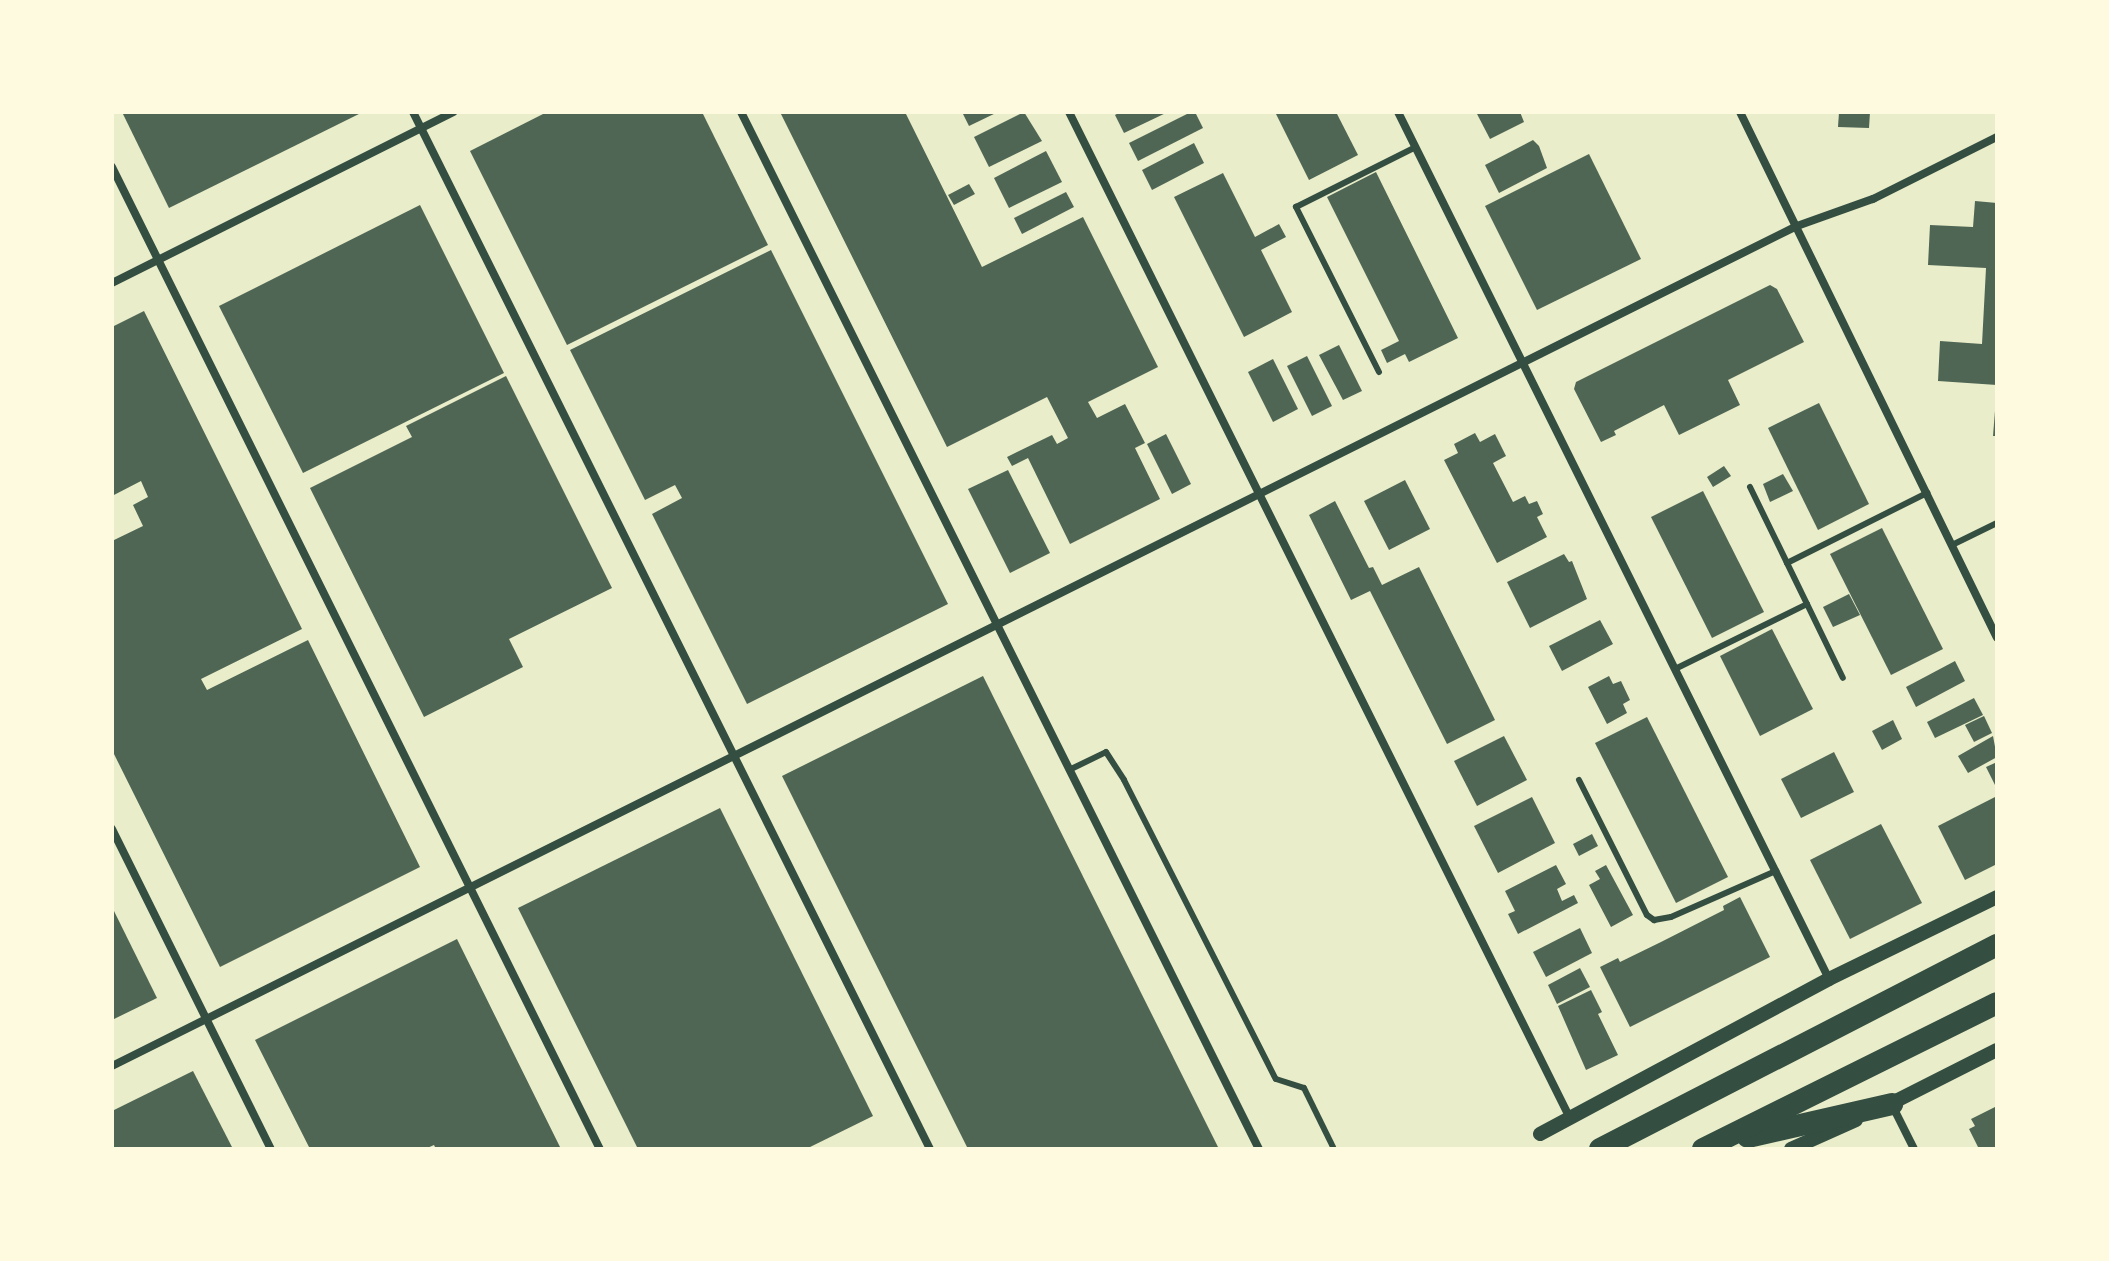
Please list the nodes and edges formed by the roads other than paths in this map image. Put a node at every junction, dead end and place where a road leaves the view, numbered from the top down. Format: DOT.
graph roads {
  1 [pos="413,112"];
  2 [pos="454,112"];
  3 [pos="741,112"];
  4 [pos="1069,112"];
  5 [pos="1398,112"];
  6 [pos="1740,112"];
  7 [pos="421,128"];
  8 [pos="1997,137"];
  9 [pos="1416,147"];
  10 [pos="112,167"];
  11 [pos="1797,226"];
  12 [pos="158,260"];
  13 [pos="112,283"];
  14 [pos="1523,362"];
  15 [pos="1379,372"];
  16 [pos="1750,487"];
  17 [pos="1927,493"];
  18 [pos="1260,494"];
  19 [pos="1997,523"];
  20 [pos="1952,545"];
  21 [pos="1787,563"];
  22 [pos="1807,604"];
  23 [pos="997,626"];
  24 [pos="1997,638"];
  25 [pos="1675,669"];
  26 [pos="1843,678"];
  27 [pos="734,757"];
  28 [pos="1069,770"];
  29 [pos="1579,780"];
  30 [pos="112,829"];
  31 [pos="1776,871"];
  32 [pos="470,888"];
  33 [pos="1997,897"];
  34 [pos="1997,945"];
  35 [pos="1829,979"];
  36 [pos="1997,1003"];
  37 [pos="207,1019"];
  38 [pos="1997,1050"];
  39 [pos="112,1066"];
  40 [pos="1892,1104"];
  41 [pos="1570,1118"];
  42 [pos="1540,1134"];
  43 [pos="1333,1147"];
  44 [pos="1707,1147"];
  45 [pos="271,1149"];
  46 [pos="600,1149"];
  47 [pos="930,1149"];
  48 [pos="1259,1149"];
  49 [pos="1600,1149"];
  50 [pos="1791,1149"];
  51 [pos="1914,1149"];
  1 -- 7 [label="street"];
  2 -- 7 [label="street"];
  3 -- 23 [label="street"];
  4 -- 18 [label="street"];
  5 -- 9 [label="street"];
  6 -- 11 [label="street"];
  7 -- 12 [label="street"];
  7 -- 27 [label="street"];
  8 -- 11 [label="street"];
  9 -- 14 [label="street"];
  9 -- 15 [label="lane"];
  10 -- 12 [label="street"];
  11 -- 14 [label="street"];
  11 -- 17 [label="street"];
  12 -- 13 [label="street"];
  12 -- 32 [label="street"];
  14 -- 18 [label="street"];
  14 -- 25 [label="street"];
  16 -- 21 [label="lane"];
  17 -- 20 [label="street"];
  17 -- 21 [label="lane"];
  18 -- 23 [label="street"];
  18 -- 41 [label="street"];
  19 -- 20 [label="lane"];
  20 -- 24 [label="street"];
  21 -- 22 [label="lane"];
  22 -- 25 [label="lane"];
  22 -- 26 [label="lane"];
  23 -- 27 [label="street"];
  23 -- 28 [label="street"];
  25 -- 31 [label="street"];
  27 -- 32 [label="street"];
  27 -- 47 [label="street"];
  28 -- 43 [label="lane"];
  28 -- 48 [label="street"];
  29 -- 31 [label="lane"];
  30 -- 37 [label="street"];
  31 -- 35 [label="street"];
  32 -- 37 [label="street"];
  32 -- 46 [label="street"];
  33 -- 35 [label="street"];
  34 -- 49 [label="highway"];
  35 -- 41 [label="street"];
  36 -- 44 [label="highway"];
  37 -- 39 [label="street"];
  37 -- 45 [label="street"];
  38 -- 40 [label="street"];
  40 -- 44 [label="highway"];
  40 -- 50 [label="street"];
  40 -- 51 [label="street"];
  41 -- 42 [label="street"];
}
